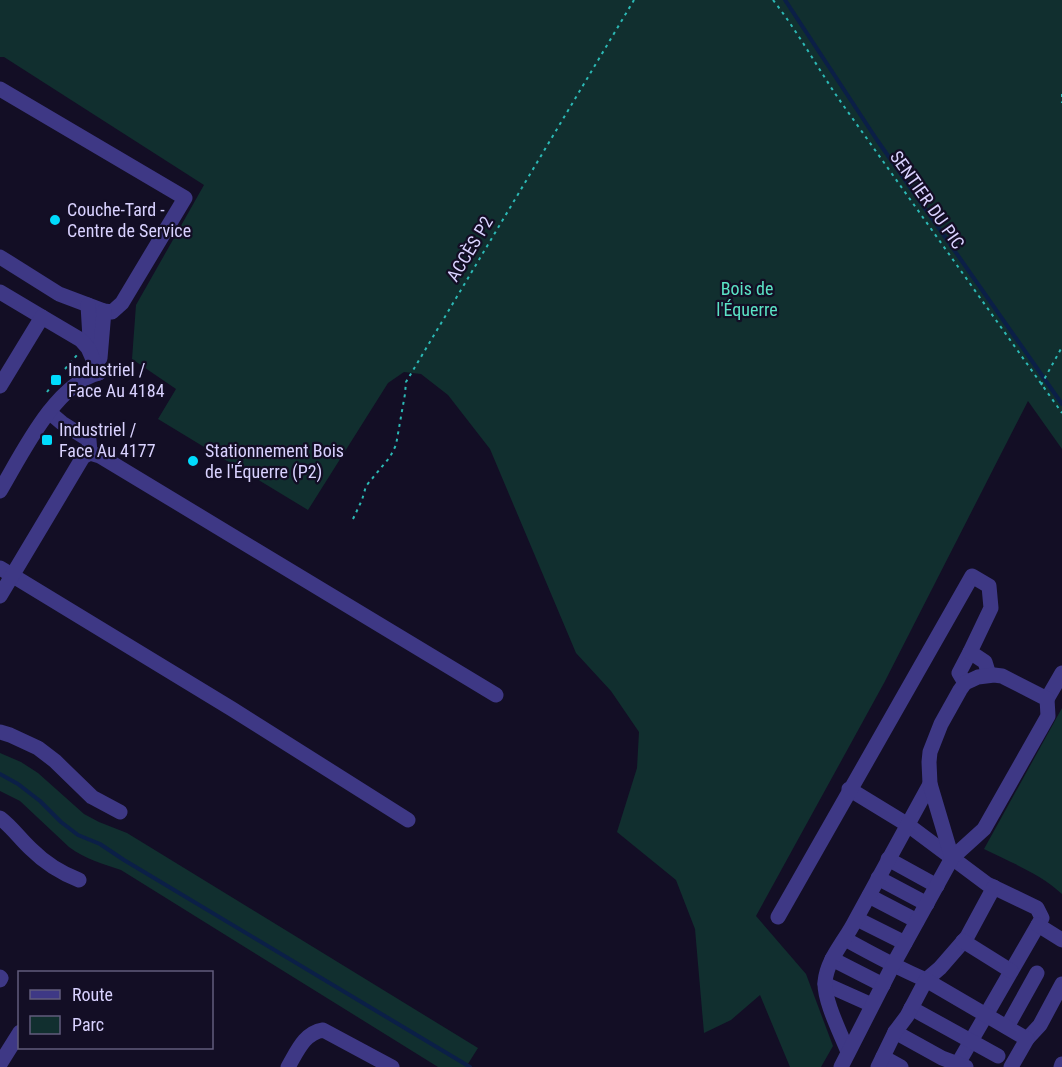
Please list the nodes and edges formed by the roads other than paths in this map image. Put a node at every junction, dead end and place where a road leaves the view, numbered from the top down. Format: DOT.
graph roads {
  1 [pos="0,88"];
  2 [pos="0,257"];
  3 [pos="0,292"];
  4 [pos="88,305"];
  5 [pos="104,311"];
  6 [pos="42,317"];
  7 [pos="99,373"];
  8 [pos="0,386"];
  9 [pos="49,412"];
  10 [pos="90,453"];
  11 [pos="2,484"];
  12 [pos="6,572"];
  13 [pos="0,596"];
  14 [pos="970,652"];
  15 [pos="1062,673"];
  16 [pos="989,675"];
  17 [pos="965,683"];
  18 [pos="496,695"];
  19 [pos="1047,699"];
  20 [pos="0,732"];
  21 [pos="930,784"];
  22 [pos="849,789"];
  23 [pos="120,812"];
  24 [pos="0,818"];
  25 [pos="408,820"];
  26 [pos="908,825"];
  27 [pos="952,858"];
  28 [pos="888,859"];
  29 [pos="878,878"];
  30 [pos="79,880"];
  31 [pos="937,885"];
  32 [pos="994,887"];
  33 [pos="869,896"];
  34 [pos="927,904"];
  35 [pos="778,917"];
  36 [pos="857,919"];
  37 [pos="917,921"];
  38 [pos="1038,924"];
  39 [pos="845,939"];
  40 [pos="1062,940"];
  41 [pos="963,941"];
  42 [pos="905,943"];
  43 [pos="832,959"];
  44 [pos="894,963"];
  45 [pos="1011,971"];
  46 [pos="1037,973"];
  47 [pos="926,980"];
  48 [pos="825,984"];
  49 [pos="1062,984"];
  50 [pos="883,985"];
  51 [pos="872,1005"];
  52 [pos="911,1008"];
  53 [pos="985,1014"];
  54 [pos="1007,1027"];
  55 [pos="895,1032"];
  56 [pos="18,1035"];
  57 [pos="1027,1039"];
  58 [pos="970,1041"];
  59 [pos="848,1052"];
  60 [pos="998,1056"];
  61 [pos="880,1062"];
  62 [pos="0,1064"];
  63 [pos="960,1066"];
  64 [pos="288,1067"];
  65 [pos="392,1067"];
  66 [pos="841,1067"];
  67 [pos="901,1067"];
  68 [pos="1011,1067"];
  1 -- 5 [label="street"];
  2 -- 4 [label="street"];
  3 -- 6 [label="street"];
  4 -- 5 [label="street"];
  4 -- 7 [label="street"];
  5 -- 7 [label="street"];
  6 -- 7 [label="street"];
  6 -- 8 [label="street"];
  7 -- 9 [label="street"];
  9 -- 10 [label="street"];
  9 -- 11 [label="street"];
  10 -- 12 [label="street"];
  10 -- 18 [label="street"];
  12 -- 13 [label="street"];
  12 -- 25 [label="street"];
  14 -- 16 [label="street"];
  14 -- 17 [label="street"];
  14 -- 22 [label="street"];
  15 -- 19 [label="street"];
  16 -- 17 [label="street"];
  16 -- 19 [label="street"];
  17 -- 21 [label="street"];
  19 -- 27 [label="street"];
  20 -- 23 [label="street"];
  21 -- 26 [label="street"];
  21 -- 27 [label="street"];
  22 -- 26 [label="street"];
  22 -- 35 [label="street"];
  24 -- 30 [label="street"];
  26 -- 27 [label="street"];
  26 -- 28 [label="street"];
  27 -- 31 [label="street"];
  27 -- 32 [label="street"];
  28 -- 29 [label="street"];
  28 -- 31 [label="street"];
  29 -- 33 [label="street"];
  29 -- 34 [label="street"];
  31 -- 34 [label="street"];
  32 -- 38 [label="street"];
  32 -- 41 [label="street"];
  33 -- 36 [label="street"];
  33 -- 37 [label="street"];
  34 -- 37 [label="street"];
  36 -- 39 [label="street"];
  36 -- 42 [label="street"];
  37 -- 42 [label="street"];
  38 -- 40 [label="street"];
  38 -- 45 [label="street"];
  39 -- 43 [label="street"];
  39 -- 44 [label="street"];
  41 -- 45 [label="street"];
  41 -- 47 [label="street"];
  42 -- 44 [label="street"];
  43 -- 48 [label="street"];
  43 -- 50 [label="street"];
  44 -- 47 [label="street"];
  44 -- 50 [label="street"];
  45 -- 53 [label="street"];
  46 -- 54 [label="street"];
  47 -- 52 [label="street"];
  47 -- 53 [label="street"];
  48 -- 51 [label="street"];
  48 -- 59 [label="street"];
  49 -- 57 [label="street"];
  50 -- 51 [label="street"];
  51 -- 59 [label="street"];
  52 -- 55 [label="street"];
  52 -- 58 [label="street"];
  53 -- 54 [label="street"];
  53 -- 58 [label="street"];
  54 -- 57 [label="street"];
  55 -- 61 [label="street"];
  55 -- 63 [label="street"];
  56 -- 62 [label="street"];
  57 -- 68 [label="street"];
  58 -- 60 [label="street"];
  58 -- 63 [label="street"];
  59 -- 66 [label="street"];
  61 -- 67 [label="street"];
  64 -- 65 [label="street"];
}
